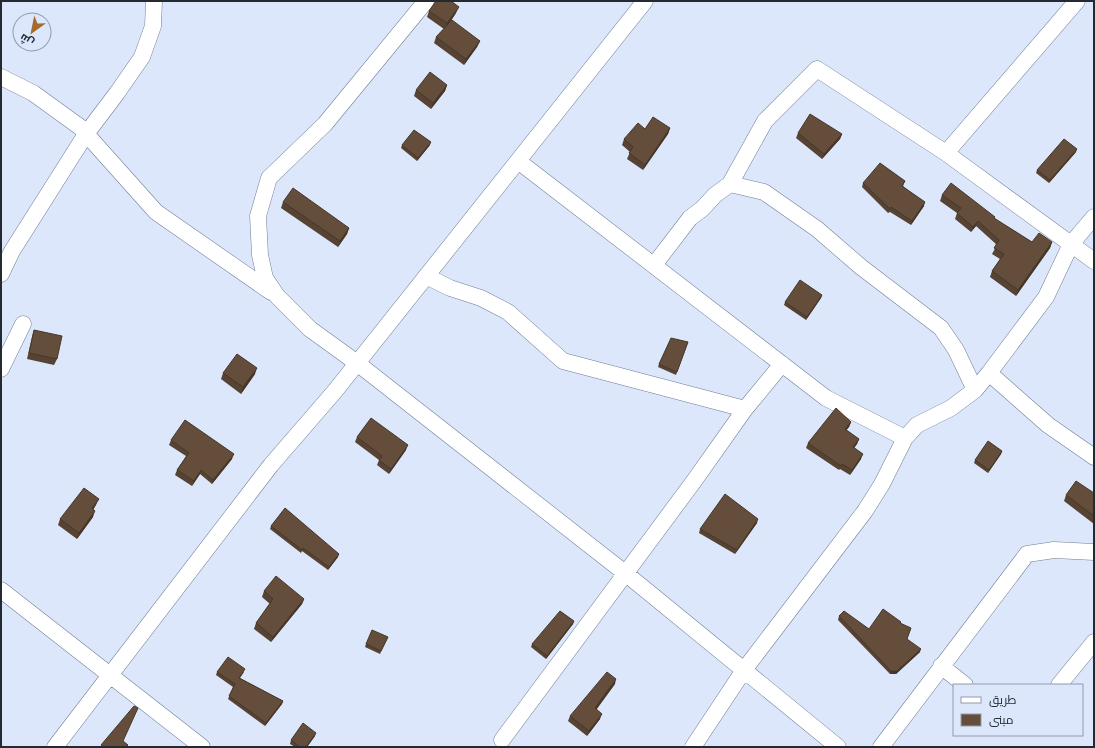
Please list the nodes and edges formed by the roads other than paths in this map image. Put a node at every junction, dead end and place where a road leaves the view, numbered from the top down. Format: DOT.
graph roads {
  1 [pos="154,1"];
  2 [pos="426,1"];
  3 [pos="645,1"];
  4 [pos="1077,1"];
  5 [pos="1,77"];
  6 [pos="86,134"];
  7 [pos="946,153"];
  8 [pos="518,161"];
  9 [pos="730,184"];
  10 [pos="1094,217"];
  11 [pos="1071,244"];
  12 [pos="1094,261"];
  13 [pos="654,265"];
  14 [pos="1,274"];
  15 [pos="426,276"];
  16 [pos="277,296"];
  17 [pos="23,324"];
  18 [pos="6,344"];
  19 [pos="357,363"];
  20 [pos="782,364"];
  21 [pos="1,369"];
  22 [pos="989,373"];
  23 [pos="974,390"];
  24 [pos="745,409"];
  25 [pos="905,438"];
  26 [pos="1094,457"];
  27 [pos="1094,552"];
  28 [pos="625,573"];
  29 [pos="1,590"];
  30 [pos="1094,642"];
  31 [pos="940,666"];
  32 [pos="744,670"];
  33 [pos="110,675"];
  34 [pos="964,684"];
  35 [pos="1060,684"];
  36 [pos="502,740"];
  37 [pos="55,747"];
  38 [pos="202,747"];
  39 [pos="693,747"];
  40 [pos="838,747"];
  41 [pos="881,747"];
  1 -- 6 [label="street"];
  2 -- 16 [label="street"];
  3 -- 8 [label="street"];
  4 -- 7 [label="street"];
  5 -- 6 [label="street"];
  6 -- 14 [label="street"];
  6 -- 16 [label="street"];
  7 -- 9 [label="street"];
  7 -- 11 [label="street"];
  8 -- 13 [label="street"];
  8 -- 15 [label="street"];
  9 -- 13 [label="street"];
  9 -- 23 [label="street"];
  10 -- 11 [label="street"];
  11 -- 12 [label="street"];
  11 -- 22 [label="street"];
  13 -- 20 [label="street"];
  15 -- 19 [label="street"];
  15 -- 24 [label="street"];
  16 -- 19 [label="street"];
  17 -- 18 [label="street"];
  18 -- 21 [label="street"];
  19 -- 28 [label="street"];
  19 -- 33 [label="street"];
  20 -- 24 [label="street"];
  20 -- 25 [label="street"];
  22 -- 23 [label="street"];
  22 -- 26 [label="street"];
  23 -- 25 [label="street"];
  24 -- 28 [label="street"];
  25 -- 32 [label="street"];
  27 -- 31 [label="street"];
  28 -- 32 [label="street"];
  28 -- 36 [label="street"];
  29 -- 33 [label="street"];
  30 -- 35 [label="street"];
  31 -- 34 [label="street"];
  31 -- 41 [label="street"];
  32 -- 39 [label="street"];
  32 -- 40 [label="street"];
  33 -- 37 [label="street"];
  33 -- 38 [label="street"];
}
